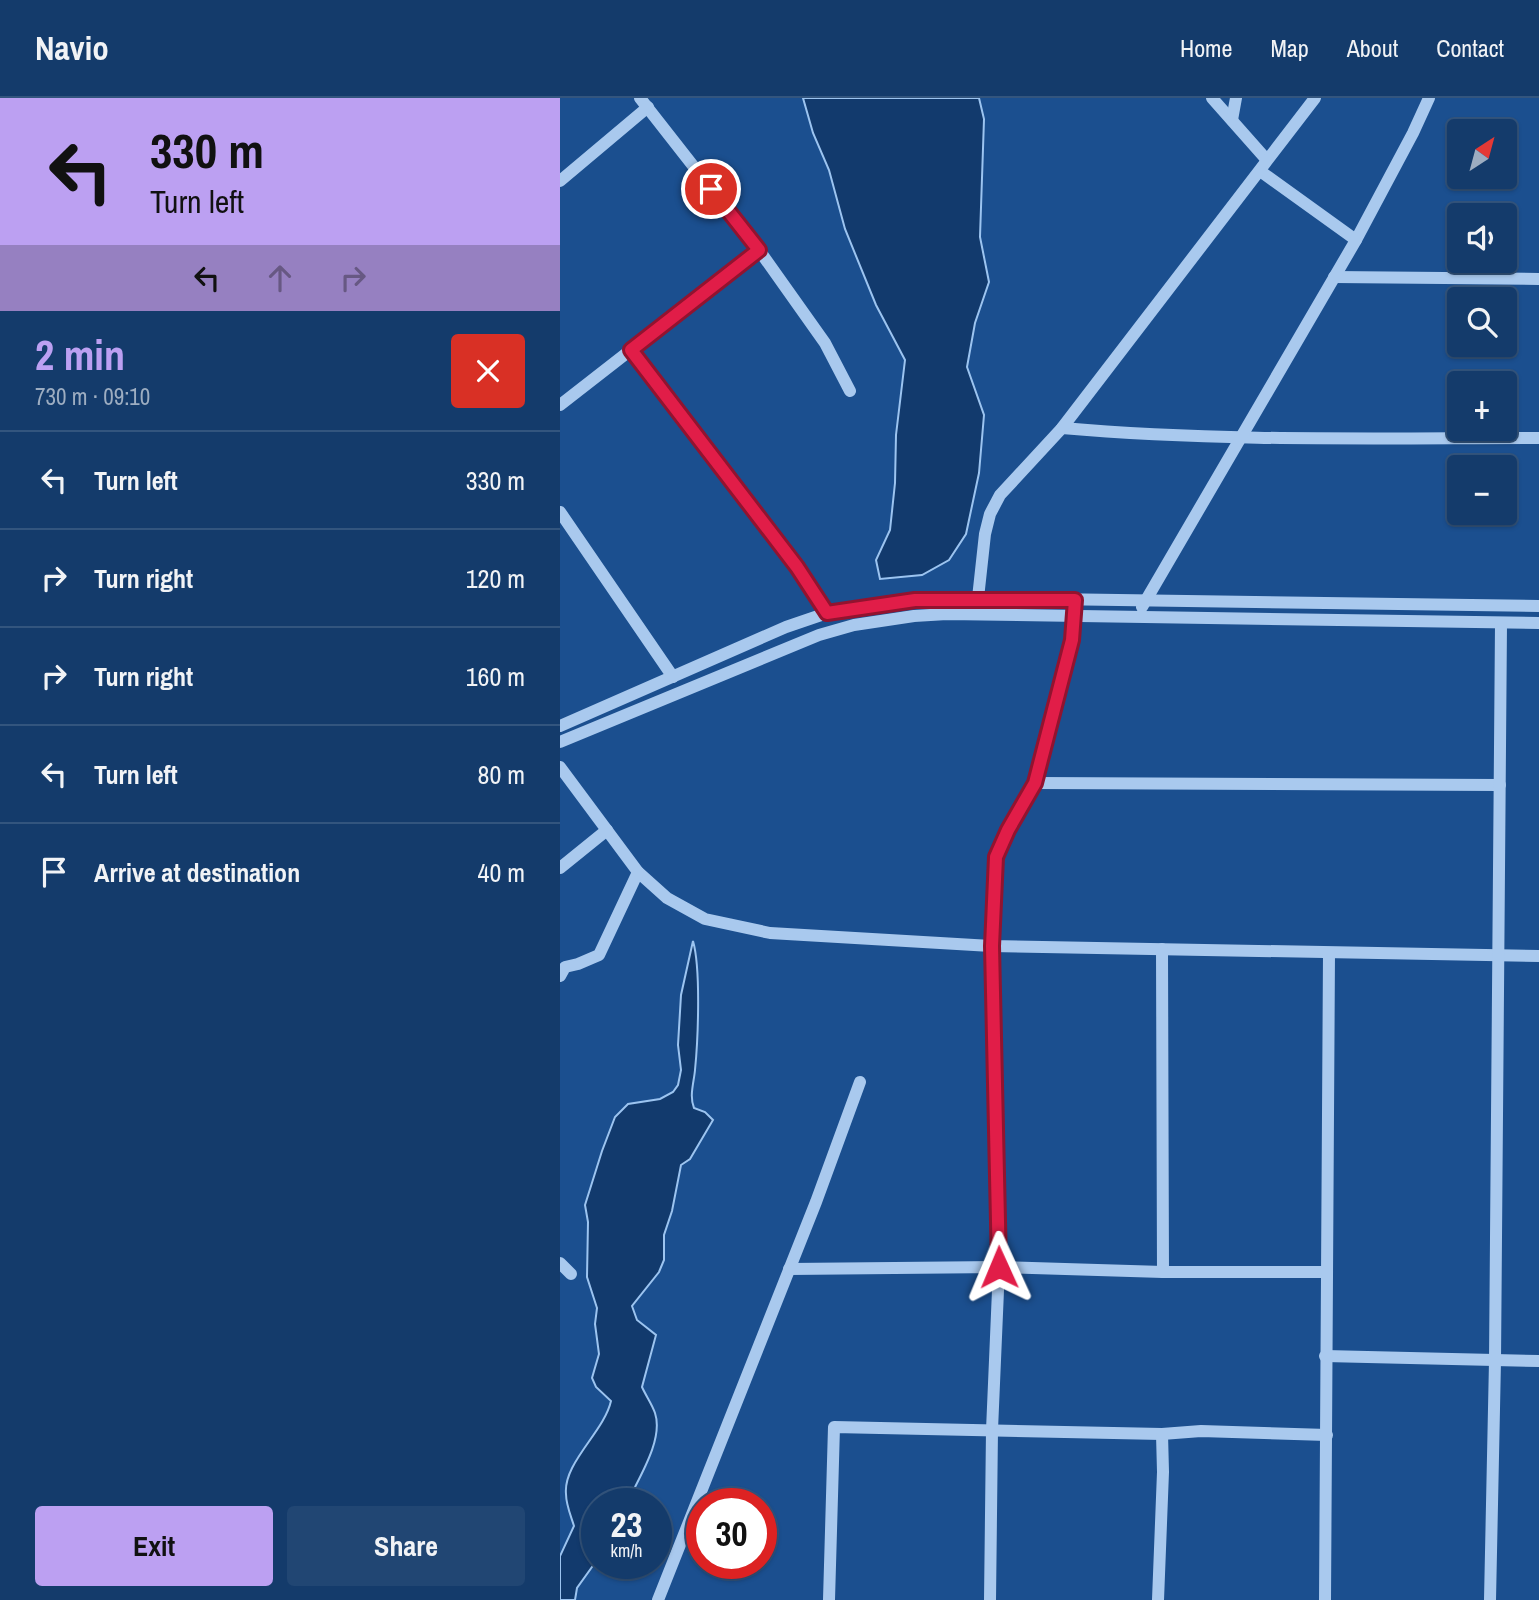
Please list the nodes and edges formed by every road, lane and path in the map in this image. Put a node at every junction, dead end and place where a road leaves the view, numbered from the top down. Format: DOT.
graph roads {
  1 [pos="1212,98"];
  2 [pos="1236,98"];
  3 [pos="1315,98"];
  4 [pos="1429,98"];
  5 [pos="644,102"];
  6 [pos="1232,120"];
  7 [pos="1263,165"];
  8 [pos="560,181"];
  9 [pos="1356,240"];
  10 [pos="759,250"];
  11 [pos="1334,277"];
  12 [pos="1539,279"];
  13 [pos="631,350"];
  14 [pos="850,391"];
  15 [pos="560,405"];
  16 [pos="1062,428"];
  17 [pos="1539,438"];
  18 [pos="1240,439"];
  19 [pos="560,512"];
  20 [pos="978,598"];
  21 [pos="1075,600"];
  22 [pos="1146,601"];
  23 [pos="1539,606"];
  24 [pos="827,613"];
  25 [pos="1075,616"];
  26 [pos="1137,616"];
  27 [pos="1539,623"];
  28 [pos="1501,624"];
  29 [pos="673,677"];
  30 [pos="560,726"];
  31 [pos="560,742"];
  32 [pos="560,768"];
  33 [pos="1035,783"];
  34 [pos="1500,785"];
  35 [pos="607,830"];
  36 [pos="560,868"];
  37 [pos="638,872"];
  38 [pos="992,946"];
  39 [pos="1162,949"];
  40 [pos="560,953"];
  41 [pos="1329,953"];
  42 [pos="1497,954"];
  43 [pos="1539,956"];
  44 [pos="562,971"];
  45 [pos="860,1082"];
  46 [pos="560,1263"];
  47 [pos="999,1267"];
  48 [pos="789,1269"];
  49 [pos="1164,1272"];
  50 [pos="1327,1272"];
  51 [pos="571,1275"];
  52 [pos="1325,1356"];
  53 [pos="1495,1361"];
  54 [pos="1539,1361"];
  55 [pos="992,1430"];
  56 [pos="1162,1434"];
  57 [pos="1327,1434"];
  58 [pos="658,1600"];
  59 [pos="830,1600"];
  60 [pos="990,1600"];
  61 [pos="1158,1600"];
  62 [pos="1325,1600"];
  63 [pos="1490,1600"];
  1 -- 6 [label="street"];
  2 -- 6 [label="street"];
  3 -- 7 [label="street"];
  4 -- 9 [label="street"];
  5 -- 8 [label="street"];
  5 -- 10 [label="street"];
  6 -- 7 [label="street"];
  7 -- 9 [label="street"];
  7 -- 16 [label="street"];
  9 -- 11 [label="street"];
  10 -- 13 [label="street"];
  10 -- 14 [label="street"];
  11 -- 12 [label="street"];
  11 -- 18 [label="street"];
  13 -- 15 [label="street"];
  13 -- 24 [label="street"];
  16 -- 18 [label="street"];
  16 -- 20 [label="street"];
  17 -- 18 [label="street"];
  18 -- 22 [label="street"];
  19 -- 29 [label="street"];
  20 -- 21 [label="street"];
  20 -- 24 [label="street"];
  21 -- 22 [label="street"];
  21 -- 25 [label="street"];
  22 -- 23 [label="street"];
  22 -- 26 [label="street"];
  24 -- 29 [label="street"];
  25 -- 26 [label="street"];
  25 -- 31 [label="street"];
  25 -- 33 [label="street"];
  26 -- 28 [label="street"];
  27 -- 28 [label="street"];
  28 -- 34 [label="street"];
  29 -- 30 [label="street"];
  32 -- 35 [label="street"];
  33 -- 34 [label="street"];
  33 -- 38 [label="street"];
  34 -- 42 [label="street"];
  35 -- 36 [label="street"];
  35 -- 37 [label="street"];
  37 -- 38 [label="street"];
  37 -- 44 [label="street"];
  38 -- 39 [label="street"];
  38 -- 47 [label="street"];
  39 -- 41 [label="street"];
  39 -- 49 [label="street"];
  40 -- 44 [label="street"];
  41 -- 42 [label="street"];
  41 -- 50 [label="street"];
  42 -- 43 [label="street"];
  42 -- 53 [label="street"];
  45 -- 48 [label="street"];
  46 -- 51 [label="street"];
  47 -- 48 [label="street"];
  47 -- 49 [label="street"];
  47 -- 55 [label="street"];
  48 -- 58 [label="street"];
  49 -- 50 [label="street"];
  50 -- 52 [label="street"];
  52 -- 53 [label="street"];
  52 -- 57 [label="street"];
  53 -- 54 [label="street"];
  53 -- 63 [label="street"];
  55 -- 56 [label="street"];
  55 -- 59 [label="street"];
  55 -- 60 [label="street"];
  56 -- 57 [label="street"];
  56 -- 61 [label="street"];
  57 -- 62 [label="street"];
}
